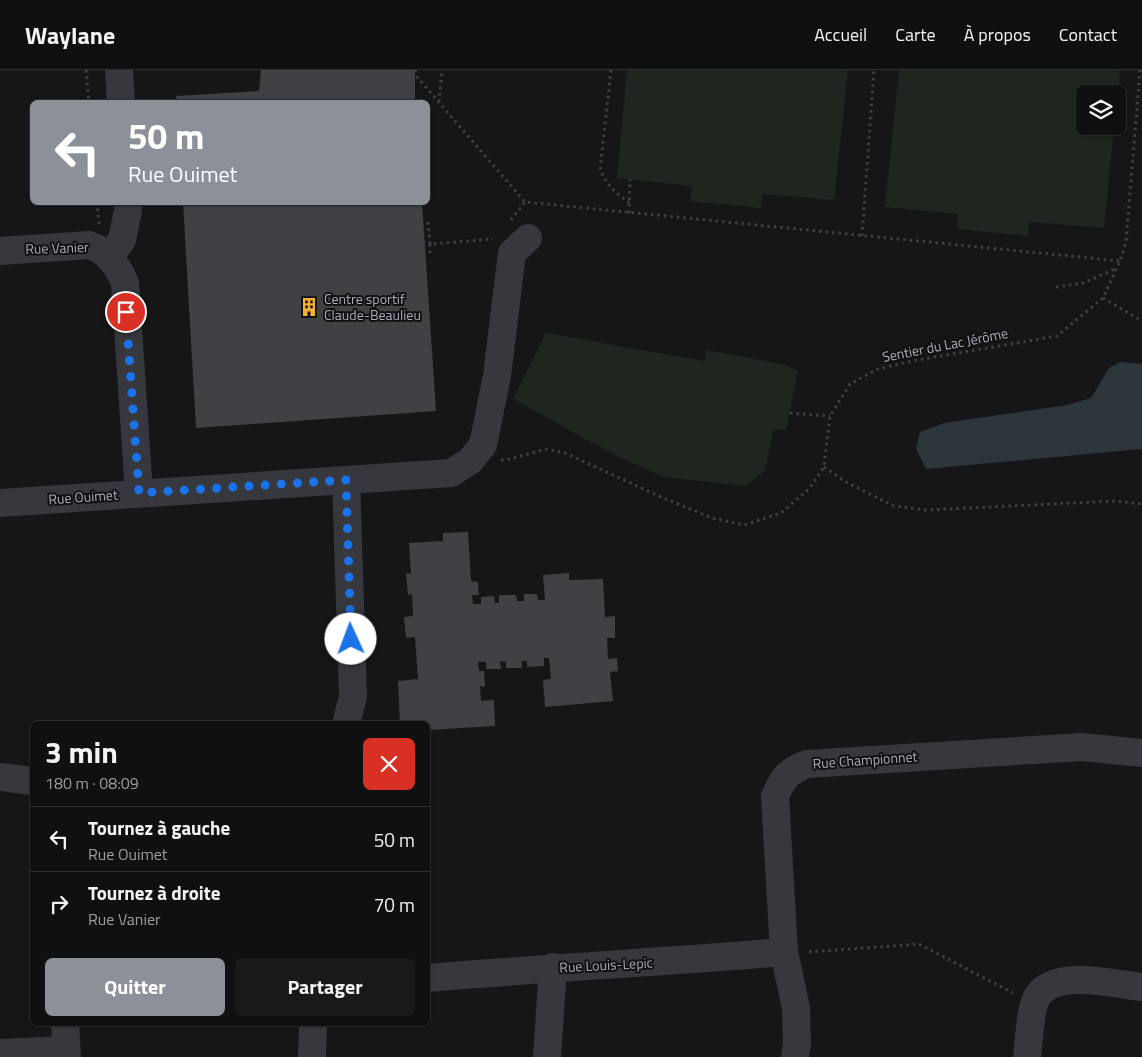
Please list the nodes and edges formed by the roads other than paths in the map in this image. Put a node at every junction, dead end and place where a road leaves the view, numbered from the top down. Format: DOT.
graph roads {
  1 [pos="119,70"];
  2 [pos="121,100"];
  3 [pos="128,205"];
  4 [pos="528,238"];
  5 [pos="0,251"];
  6 [pos="109,257"];
  7 [pos="346,480"];
  8 [pos="139,493"];
  9 [pos="0,503"];
  10 [pos="347,721"];
  11 [pos="1142,753"];
  12 [pos="0,777"];
  13 [pos="30,781"];
  14 [pos="793,952"];
  15 [pos="553,968"];
  16 [pos="430,978"];
  17 [pos="1142,987"];
  18 [pos="313,1026"];
  19 [pos="66,1044"];
  20 [pos="0,1053"];
  21 [pos="312,1057"];
  22 [pos="547,1057"];
  23 [pos="795,1057"];
  24 [pos="1027,1057"];
  1 -- 2 [label="street"];
  3 -- 6 [label="street"];
  4 -- 7 [label="street, Rue Ouimet"];
  5 -- 6 [label="street, Rue Vanier"];
  6 -- 8 [label="street, Rue Vanier"];
  7 -- 8 [label="street, Rue Ouimet"];
  7 -- 10 [label="street"];
  8 -- 9 [label="street, Rue Ouimet"];
  11 -- 14 [label="street, Rue Championnet"];
  12 -- 13 [label="street"];
  14 -- 15 [label="street, Rue Louis-Lepic"];
  14 -- 23 [label="street, Rue Championnet"];
  15 -- 16 [label="street, Rue Louis-Lepic"];
  15 -- 22 [label="street"];
  17 -- 24 [label="street"];
  18 -- 21 [label="street"];
  19 -- 20 [label="street"];
}
